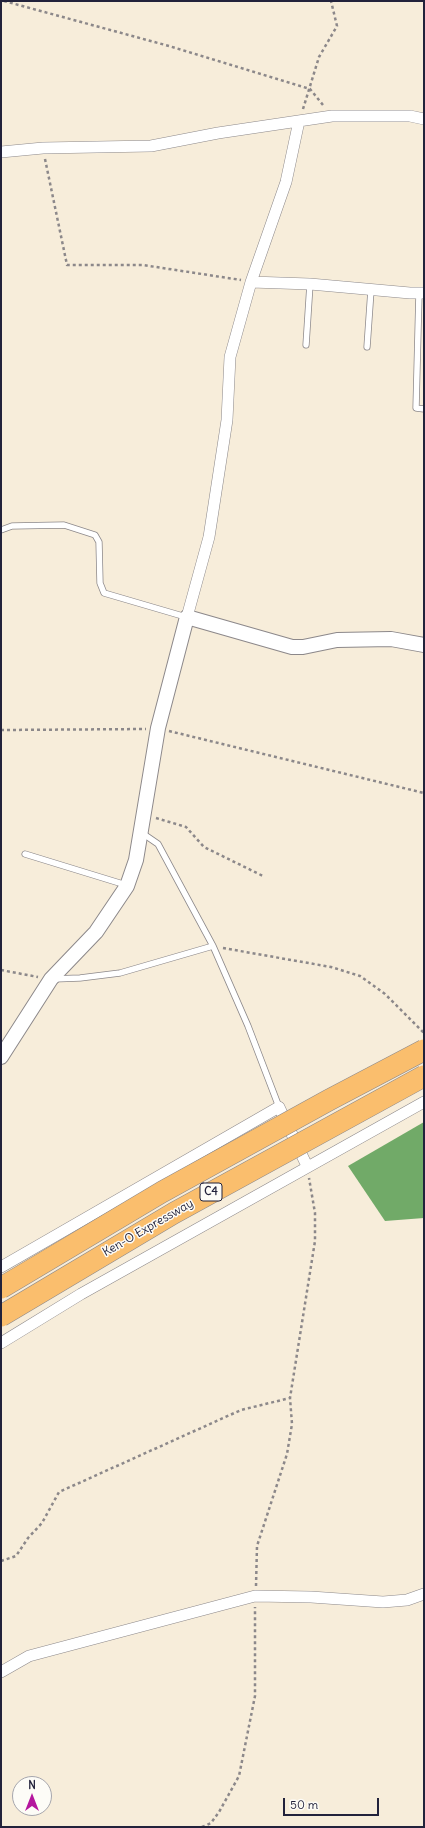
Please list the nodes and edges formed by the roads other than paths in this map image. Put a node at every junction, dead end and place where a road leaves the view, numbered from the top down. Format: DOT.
graph roads {
  1 [pos="424,119"];
  2 [pos="299,121"];
  3 [pos="1,152"];
  4 [pos="251,282"];
  5 [pos="310,284"];
  6 [pos="371,290"];
  7 [pos="421,293"];
  8 [pos="306,345"];
  9 [pos="367,346"];
  10 [pos="424,409"];
  11 [pos="1,530"];
  12 [pos="187,618"];
  13 [pos="424,645"];
  14 [pos="141,832"];
  15 [pos="25,854"];
  16 [pos="127,886"];
  17 [pos="213,946"];
  18 [pos="51,979"];
  19 [pos="424,1036"];
  20 [pos="1,1057"];
  21 [pos="424,1076"];
  22 [pos="424,1102"];
  23 [pos="279,1107"];
  24 [pos="308,1166"];
  25 [pos="1,1267"];
  26 [pos="1,1288"];
  27 [pos="1,1316"];
  28 [pos="1,1343"];
  29 [pos="424,1594"];
  30 [pos="1,1672"];
  1 -- 2 [label="street"];
  2 -- 3 [label="street"];
  2 -- 4 [label="street"];
  4 -- 5 [label="street"];
  4 -- 12 [label="street"];
  5 -- 6 [label="street"];
  5 -- 8 [label="lane"];
  6 -- 7 [label="street"];
  6 -- 9 [label="lane"];
  7 -- 10 [label="lane"];
  11 -- 12 [label="lane"];
  12 -- 13 [label="street"];
  12 -- 14 [label="street"];
  14 -- 16 [label="street"];
  14 -- 17 [label="lane"];
  15 -- 16 [label="lane"];
  16 -- 18 [label="street"];
  17 -- 18 [label="lane"];
  17 -- 23 [label="lane"];
  18 -- 20 [label="street"];
  19 -- 26 [label="highway, Ken-O Expressway / C4, bridge"];
  21 -- 27 [label="highway, Ken-O Expressway / C4, bridge"];
  22 -- 24 [label="street"];
  23 -- 24 [label="street"];
  23 -- 25 [label="street"];
  24 -- 28 [label="street"];
  29 -- 30 [label="street"];
}
